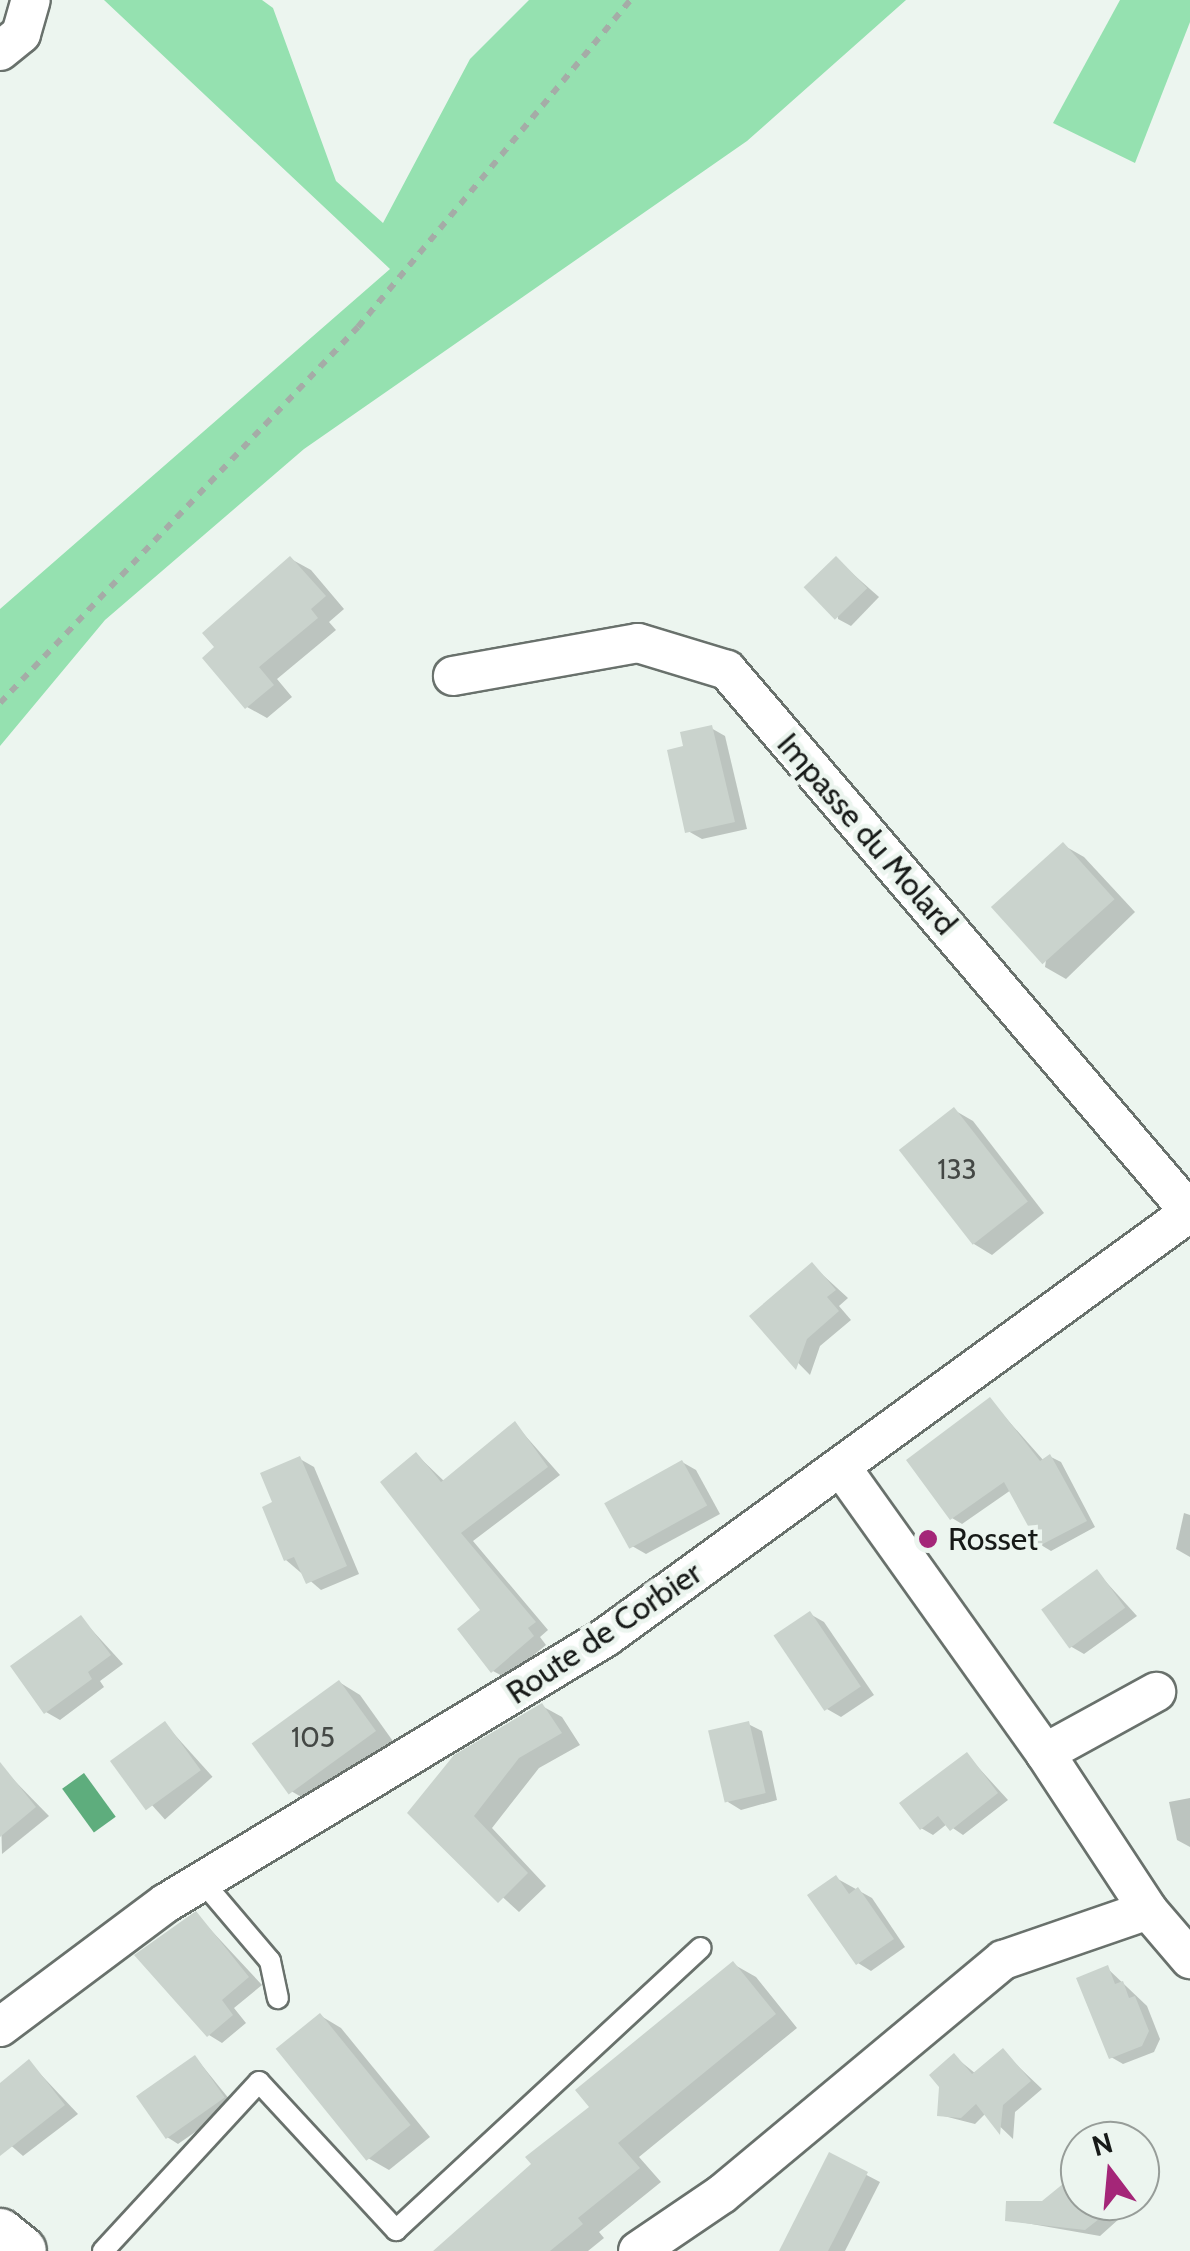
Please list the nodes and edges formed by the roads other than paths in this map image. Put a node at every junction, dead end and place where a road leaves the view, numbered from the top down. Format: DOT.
graph roads {
  1 [pos="31,0"];
  2 [pos="0,51"];
  3 [pos="452,676"];
  4 [pos="1190,1212"];
  5 [pos="841,1468"];
  6 [pos="1156,1692"];
  7 [pos="1045,1753"];
  8 [pos="202,1881"];
  9 [pos="1148,1910"];
  10 [pos="701,1948"];
  11 [pos="1190,1960"];
  12 [pos="278,1998"];
  13 [pos="0,2027"];
  14 [pos="0,2233"];
  15 [pos="22,2251"];
  16 [pos="103,2251"];
  17 [pos="638,2251"];
  1 -- 2 [label="street"];
  3 -- 4 [label="street, Impasse du Molard"];
  4 -- 5 [label="street, Route de Corbier"];
  5 -- 7 [label="street"];
  5 -- 8 [label="street, Route de Corbier"];
  6 -- 7 [label="street"];
  7 -- 9 [label="street"];
  8 -- 12 [label="lane"];
  8 -- 13 [label="street, Route de Corbier"];
  9 -- 11 [label="street"];
  9 -- 17 [label="street"];
  10 -- 16 [label="lane"];
  14 -- 15 [label="street"];
}
